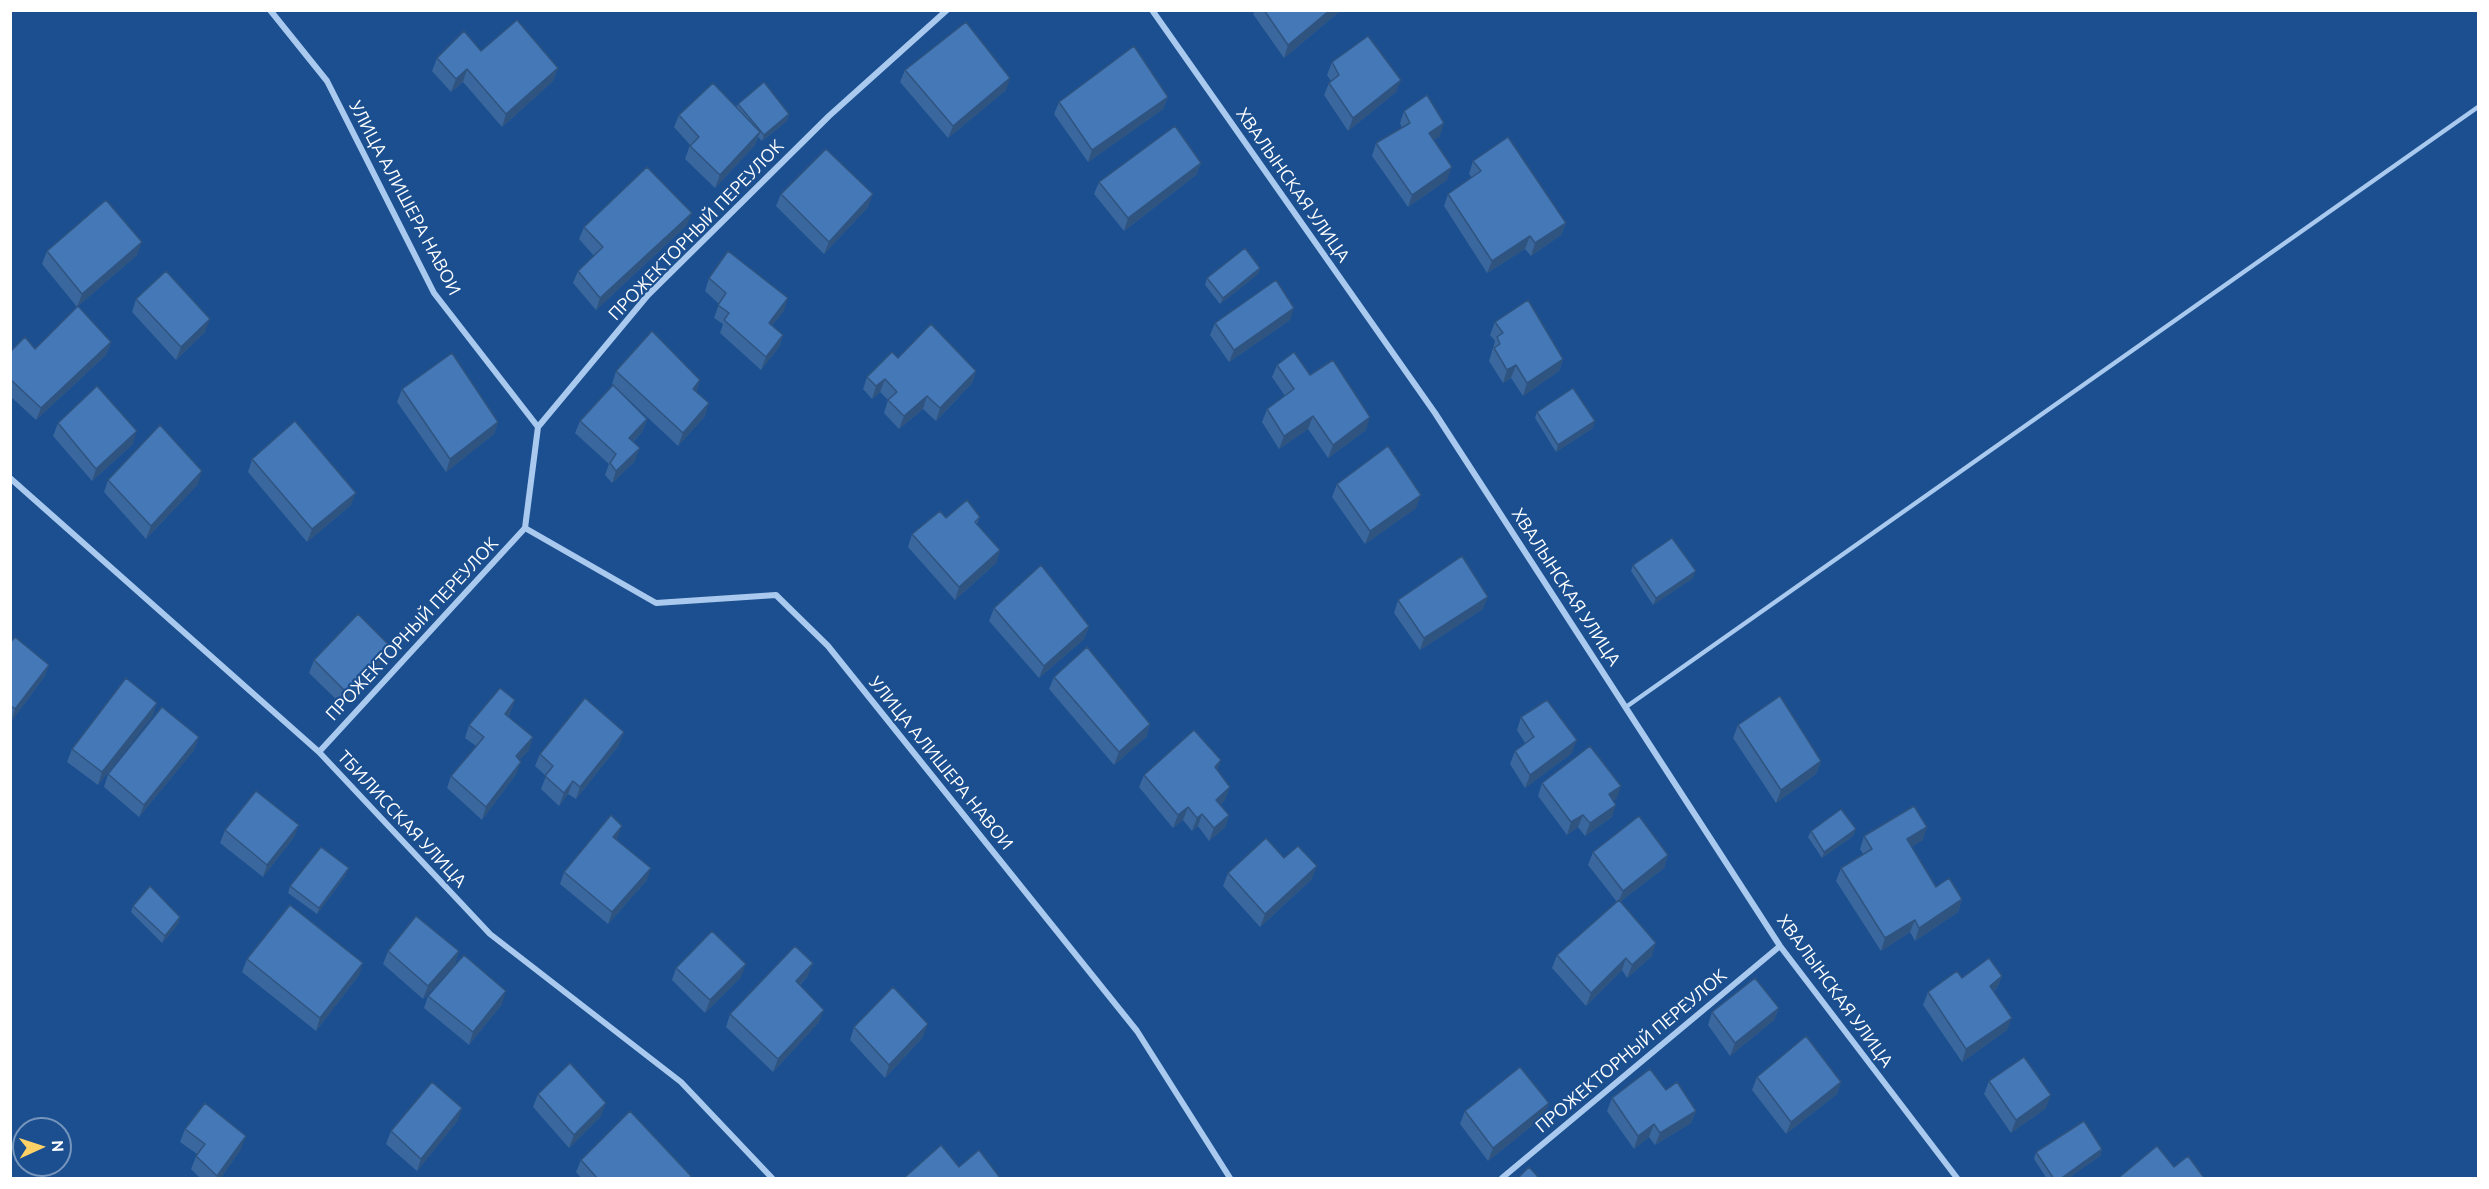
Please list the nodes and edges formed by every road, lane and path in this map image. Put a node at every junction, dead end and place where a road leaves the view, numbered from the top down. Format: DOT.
graph roads {
  1 [pos="270,10"];
  2 [pos="947,10"];
  3 [pos="1152,10"];
  4 [pos="2478,107"];
  5 [pos="538,427"];
  6 [pos="10,478"];
  7 [pos="525,528"];
  8 [pos="1626,707"];
  9 [pos="319,752"];
  10 [pos="1780,945"];
  11 [pos="772,1179"];
  12 [pos="1230,1179"];
  13 [pos="1502,1179"];
  14 [pos="1957,1179"];
  1 -- 5 [label="street, УЛИЦА АЛИШЕРА НАВОИ"];
  2 -- 5 [label="street, ПРОЖЕКТОРНЫЙ ПЕРЕУЛОК"];
  3 -- 8 [label="street, ХВАЛЫНСКАЯ УЛИЦА"];
  4 -- 8 [label="lane"];
  5 -- 7 [label="street"];
  6 -- 9 [label="street, ТБИЛИССКАЯ УЛИЦА"];
  7 -- 9 [label="street, ПРОЖЕКТОРНЫЙ ПЕРЕУЛОК"];
  7 -- 12 [label="street, УЛИЦА АЛИШЕРА НАВОИ"];
  8 -- 10 [label="street, ХВАЛЫНСКАЯ УЛИЦА"];
  9 -- 11 [label="street, ТБИЛИССКАЯ УЛИЦА"];
  10 -- 13 [label="street, ПРОЖЕКТОРНЫЙ ПЕРЕУЛОК"];
  10 -- 14 [label="street, ХВАЛЫНСКАЯ УЛИЦА"];
}
